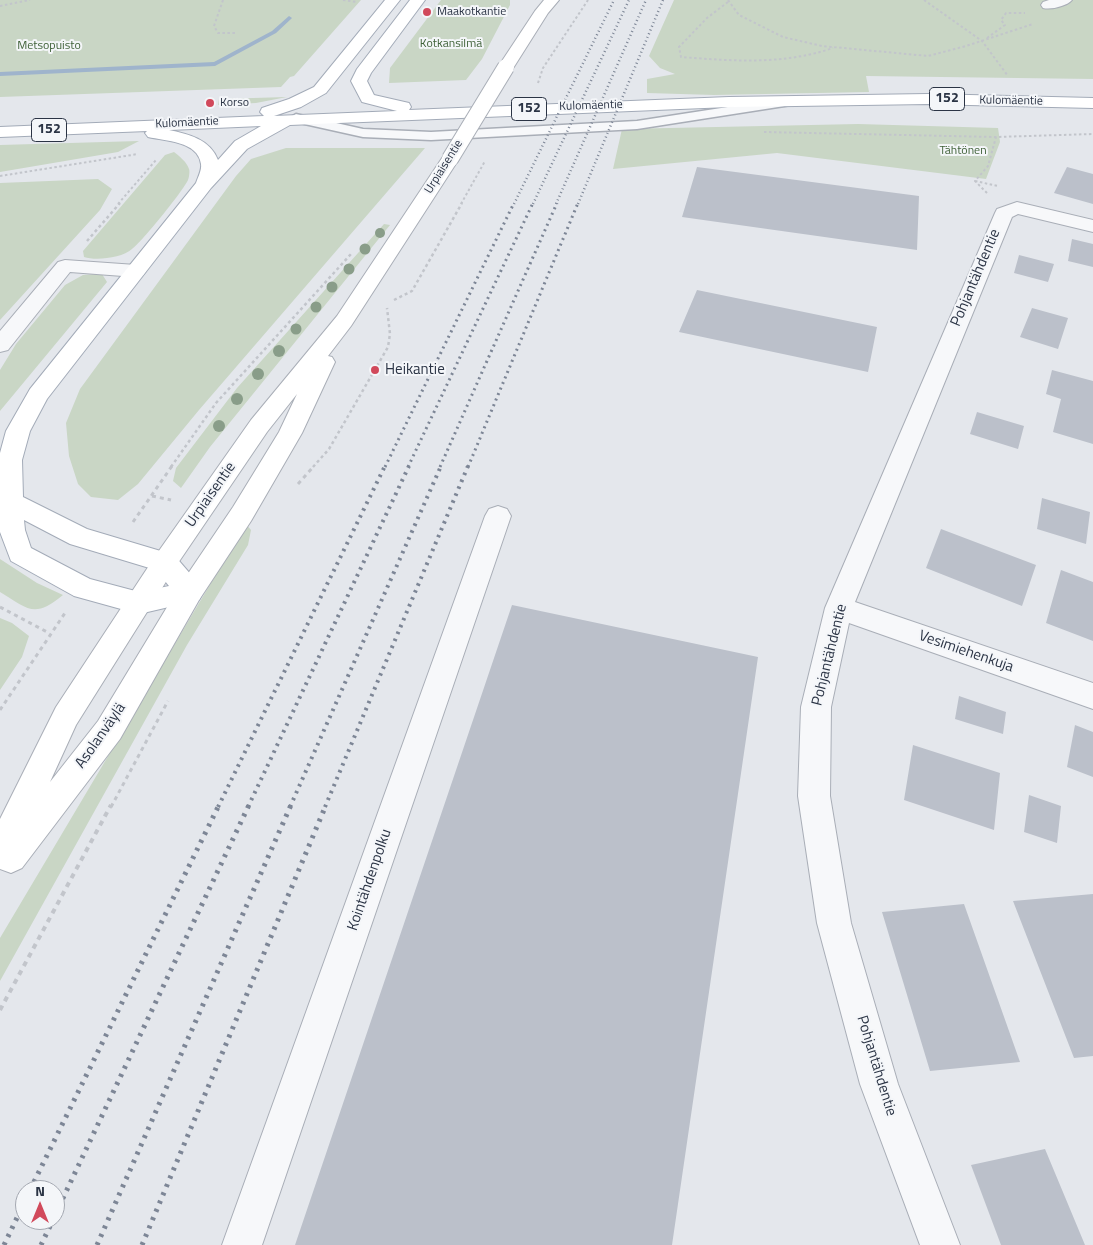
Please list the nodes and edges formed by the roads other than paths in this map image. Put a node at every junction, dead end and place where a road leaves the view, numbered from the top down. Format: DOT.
graph roads {
  1 [pos="393,0"];
  2 [pos="418,0"];
  3 [pos="1065,0"];
  4 [pos="544,4"];
  5 [pos="1048,5"];
  6 [pos="800,100"];
  7 [pos="1093,103"];
  8 [pos="429,113"];
  9 [pos="296,118"];
  10 [pos="220,121"];
  11 [pos="97,129"];
  12 [pos="0,132"];
  13 [pos="205,184"];
  14 [pos="1093,226"];
  15 [pos="136,271"];
  16 [pos="344,321"];
  17 [pos="0,345"];
  18 [pos="12,502"];
  19 [pos="498,516"];
  20 [pos="165,562"];
  21 [pos="190,592"];
  22 [pos="138,603"];
  23 [pos="839,608"];
  24 [pos="1093,696"];
  25 [pos="0,853"];
  26 [pos="0,871"];
  27 [pos="242,1245"];
  28 [pos="940,1245"];
  1 -- 10 [label="main road"];
  2 -- 8 [label="main road"];
  3 -- 5 [label="street"];
  4 -- 16 [label="main road, Urpiaisentie, bridge"];
  6 -- 7 [label="main road, Kulomäentie / 152"];
  6 -- 8 [label="main road, Kulomäentie / 152"];
  6 -- 9 [label="lane"];
  8 -- 9 [label="main road, Kulomäentie / 152"];
  9 -- 10 [label="main road, Kulomäentie / 152"];
  9 -- 13 [label="main road"];
  10 -- 11 [label="main road, Kulomäentie / 152"];
  11 -- 12 [label="main road, Kulomäentie / 152"];
  11 -- 13 [label="main road"];
  13 -- 15 [label="main road"];
  14 -- 23 [label="street, Pohjantähdentie"];
  15 -- 17 [label="street"];
  15 -- 18 [label="main road"];
  16 -- 20 [label="main road, Urpiaisentie"];
  16 -- 21 [label="main road, Urpiaisentie"];
  18 -- 20 [label="main road"];
  18 -- 22 [label="main road"];
  19 -- 27 [label="street, Kointähdenpolku"];
  20 -- 21 [label="main road"];
  20 -- 22 [label="main road, Urpiaisentie"];
  21 -- 22 [label="main road"];
  21 -- 26 [label="main road, Asolanväylä"];
  22 -- 25 [label="main road"];
  23 -- 24 [label="street, Vesimiehenkuja"];
  23 -- 28 [label="street, Pohjantähdentie"];
}
